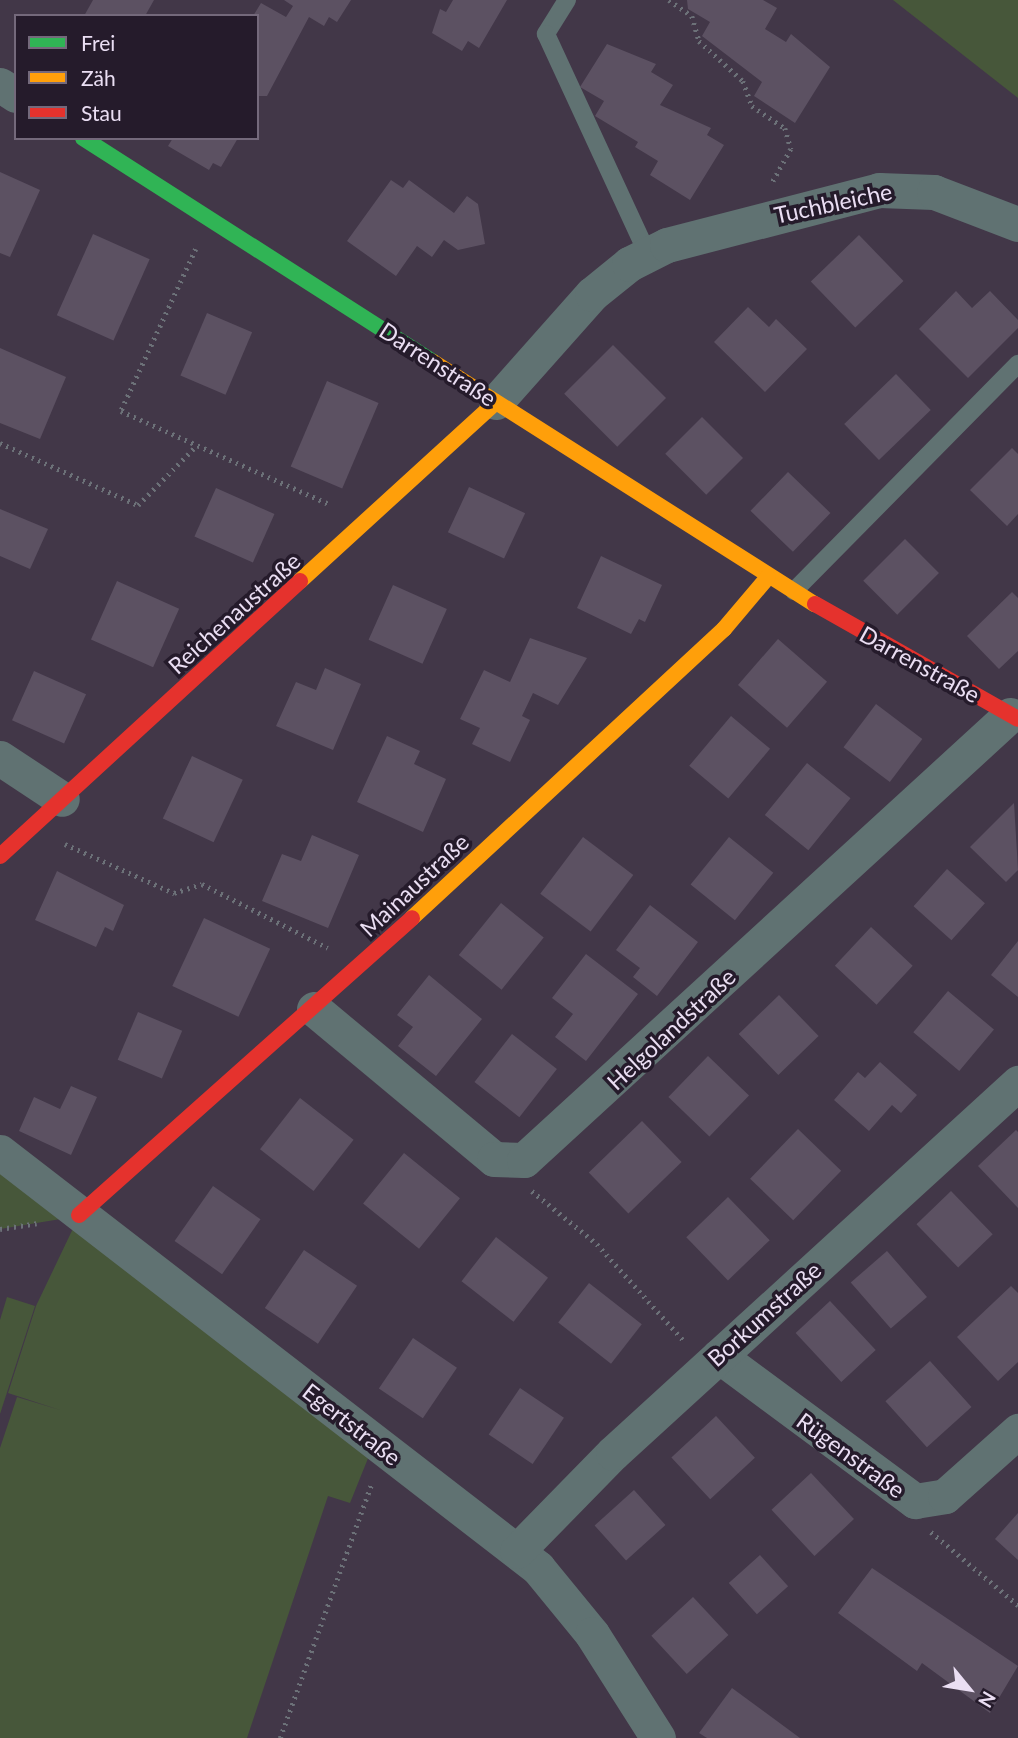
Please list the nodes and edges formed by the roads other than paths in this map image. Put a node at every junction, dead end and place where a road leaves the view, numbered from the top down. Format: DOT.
graph roads {
  1 [pos="567,0"];
  2 [pos="86,140"];
  3 [pos="1018,224"];
  4 [pos="647,253"];
  5 [pos="1018,364"];
  6 [pos="496,402"];
  7 [pos="768,577"];
  8 [pos="794,591"];
  9 [pos="1015,714"];
  10 [pos="0,758"];
  11 [pos="62,799"];
  12 [pos="0,856"];
  13 [pos="314,1009"];
  14 [pos="1018,1083"];
  15 [pos="0,1153"];
  16 [pos="79,1215"];
  17 [pos="713,1361"];
  18 [pos="1018,1431"];
  19 [pos="517,1551"];
  20 [pos="658,1738"];
  1 -- 4 [label="lane"];
  2 -- 6 [label="street, Darrenstraße"];
  3 -- 4 [label="street, Tuchbleiche"];
  4 -- 6 [label="street, Tuchbleiche"];
  5 -- 8 [label="lane"];
  6 -- 7 [label="street, Darrenstraße"];
  6 -- 11 [label="street, Reichenaustraße"];
  7 -- 8 [label="street, Darrenstraße"];
  7 -- 13 [label="street, Mainaustraße"];
  8 -- 9 [label="street, Darrenstraße"];
  9 -- 13 [label="street, Helgolandstraße"];
  10 -- 11 [label="street"];
  11 -- 12 [label="street, Reichenaustraße"];
  13 -- 16 [label="street, Mainaustraße"];
  14 -- 17 [label="street, Borkumstraße"];
  15 -- 16 [label="street, Egertstraße"];
  16 -- 19 [label="street, Egertstraße"];
  17 -- 18 [label="street, Rügenstraße"];
  17 -- 19 [label="street, Borkumstraße"];
  19 -- 20 [label="street, Egertstraße"];
}
